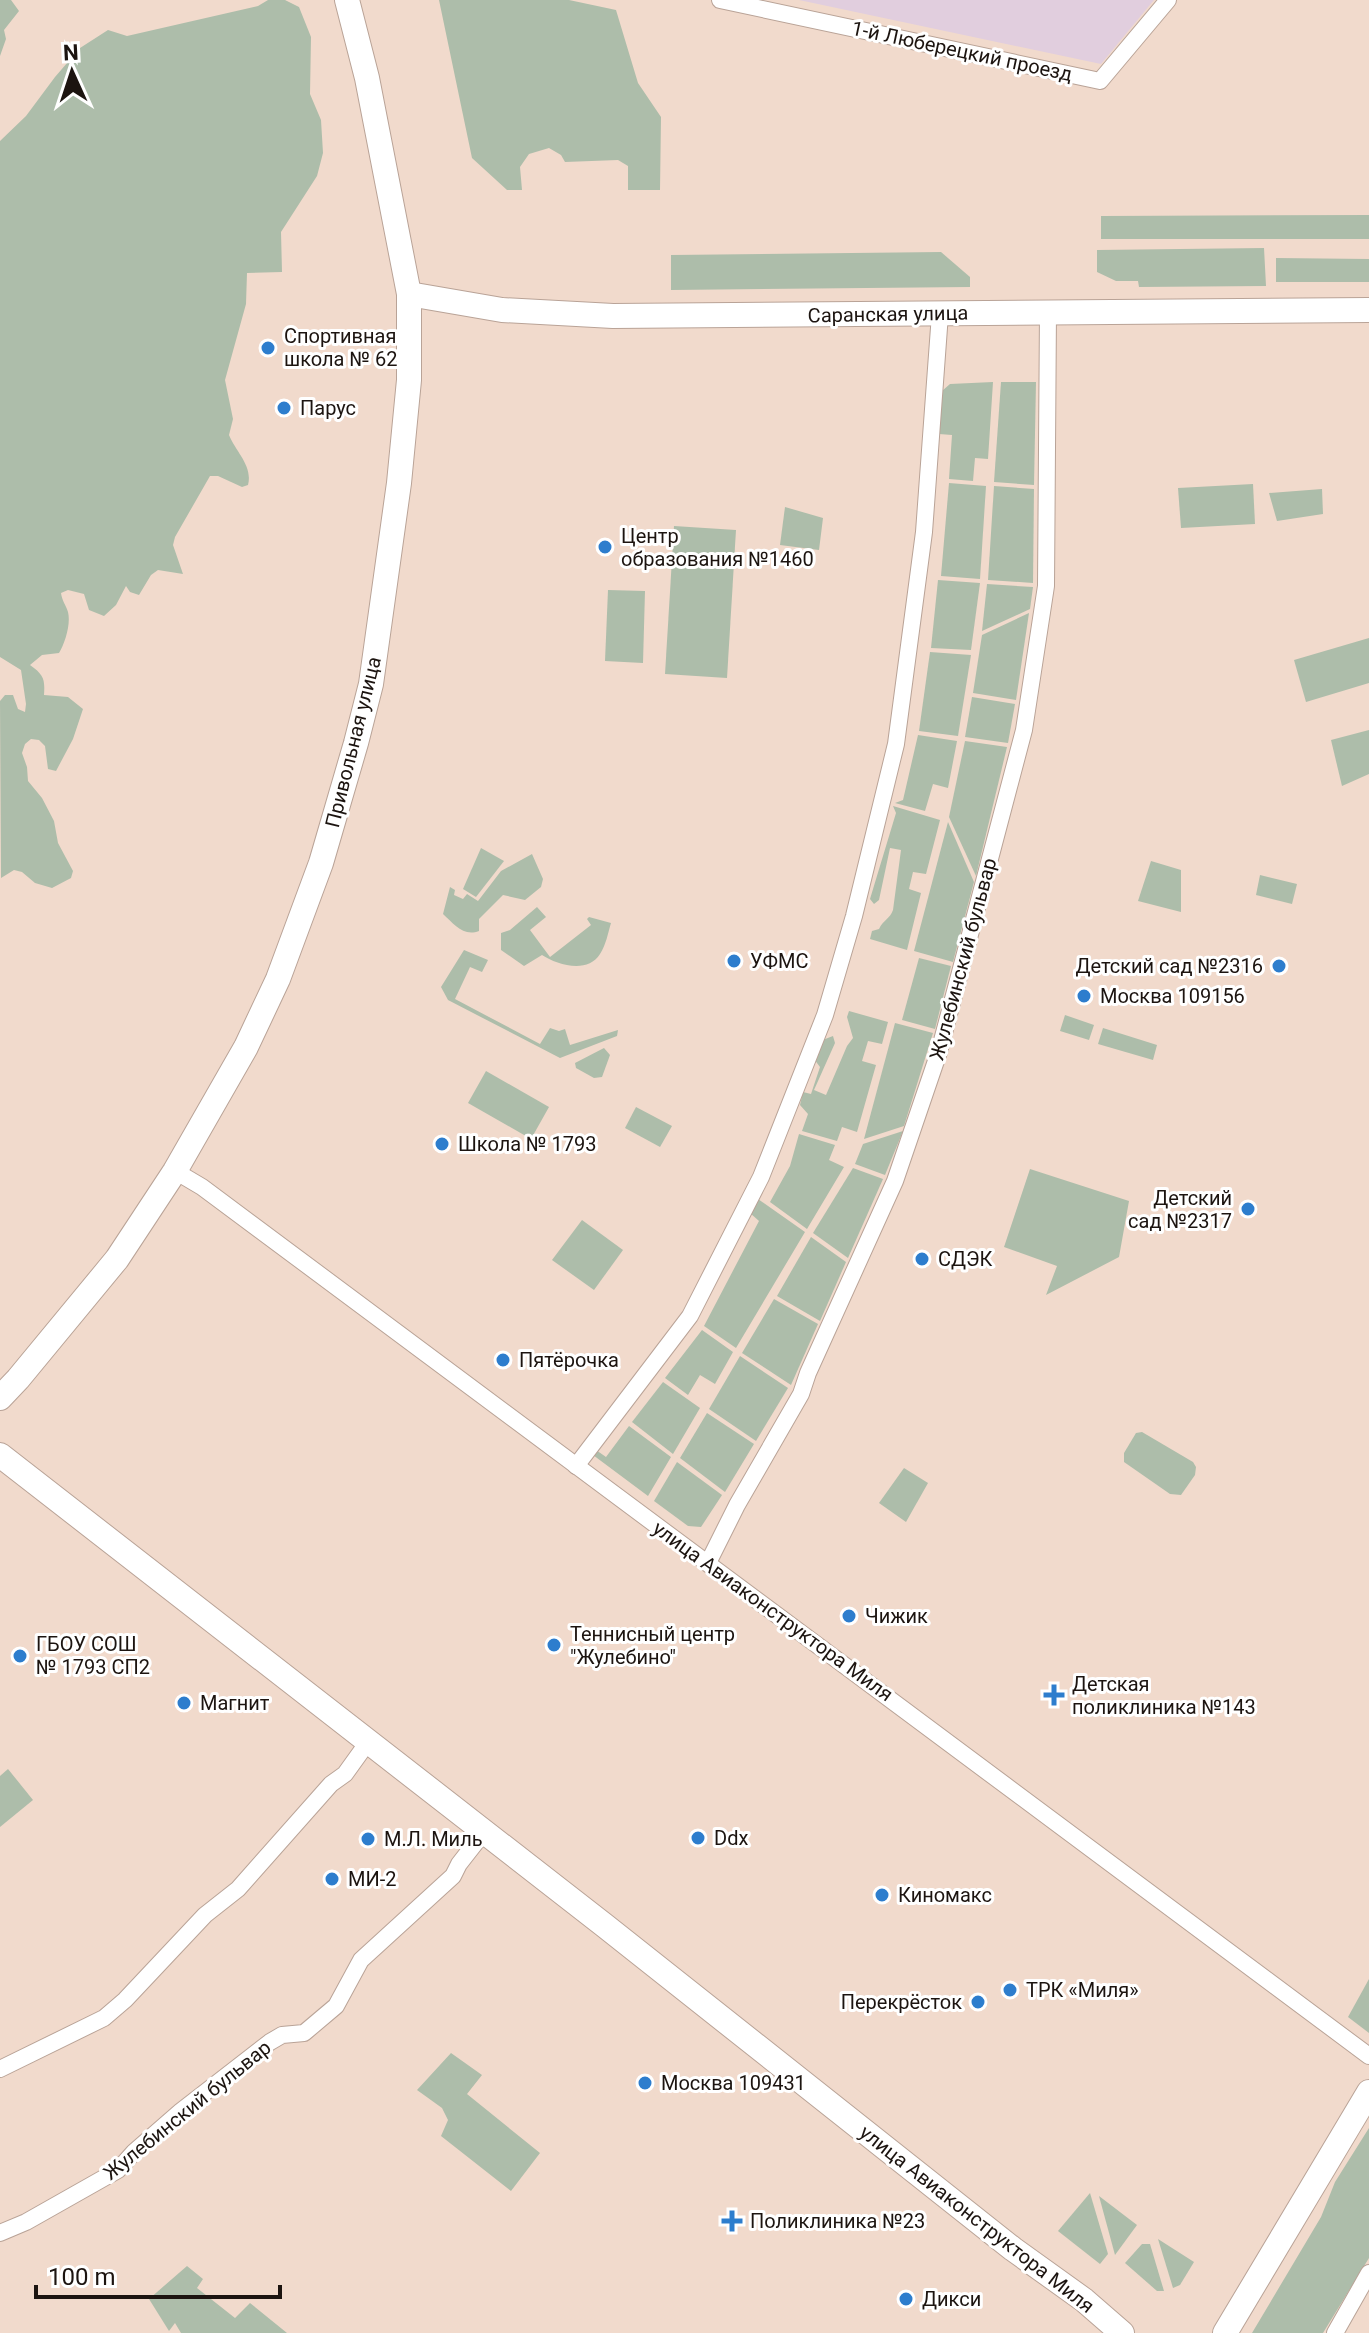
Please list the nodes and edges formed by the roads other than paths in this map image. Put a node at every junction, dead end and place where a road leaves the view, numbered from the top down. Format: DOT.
graph roads {
  1 [pos="347,0"];
  2 [pos="720,0"];
  3 [pos="1168,0"];
  4 [pos="409,294"];
  5 [pos="1369,310"];
  6 [pos="1048,311"];
  7 [pos="940,314"];
  8 [pos="175,1171"];
  9 [pos="0,1398"];
  10 [pos="0,1455"];
  11 [pos="576,1466"];
  12 [pos="708,1563"];
  13 [pos="368,1742"];
  14 [pos="484,1832"];
  15 [pos="1369,2056"];
  16 [pos="0,2069"];
  17 [pos="1369,2092"];
  18 [pos="0,2233"];
  19 [pos="1369,2273"];
  20 [pos="1122,2333"];
  21 [pos="1225,2333"];
  22 [pos="1335,2333"];
  1 -- 4 [label="main road, Привольная улица"];
  2 -- 3 [label="street, 1-й Люберецкий проезд"];
  4 -- 7 [label="main road, Саранская улица"];
  4 -- 8 [label="main road, Привольная улица"];
  5 -- 6 [label="main road, Саранская улица"];
  6 -- 7 [label="main road, Саранская улица"];
  6 -- 12 [label="street, Жулебинский бульвар"];
  7 -- 11 [label="street"];
  8 -- 9 [label="main road, Привольная улица"];
  8 -- 11 [label="street, улица Авиаконструктора Миля"];
  10 -- 13 [label="main road, улица Авиаконструктора Миля"];
  11 -- 12 [label="street, улица Авиаконструктора Миля"];
  12 -- 15 [label="street, улица Авиаконструктора Миля"];
  13 -- 14 [label="main road, улица Авиаконструктора Миля"];
  13 -- 16 [label="street"];
  14 -- 18 [label="street, Жулебинский бульвар"];
  14 -- 20 [label="main road, улица Авиаконструктора Миля"];
  17 -- 21 [label="main road"];
  19 -- 22 [label="street"];
}
